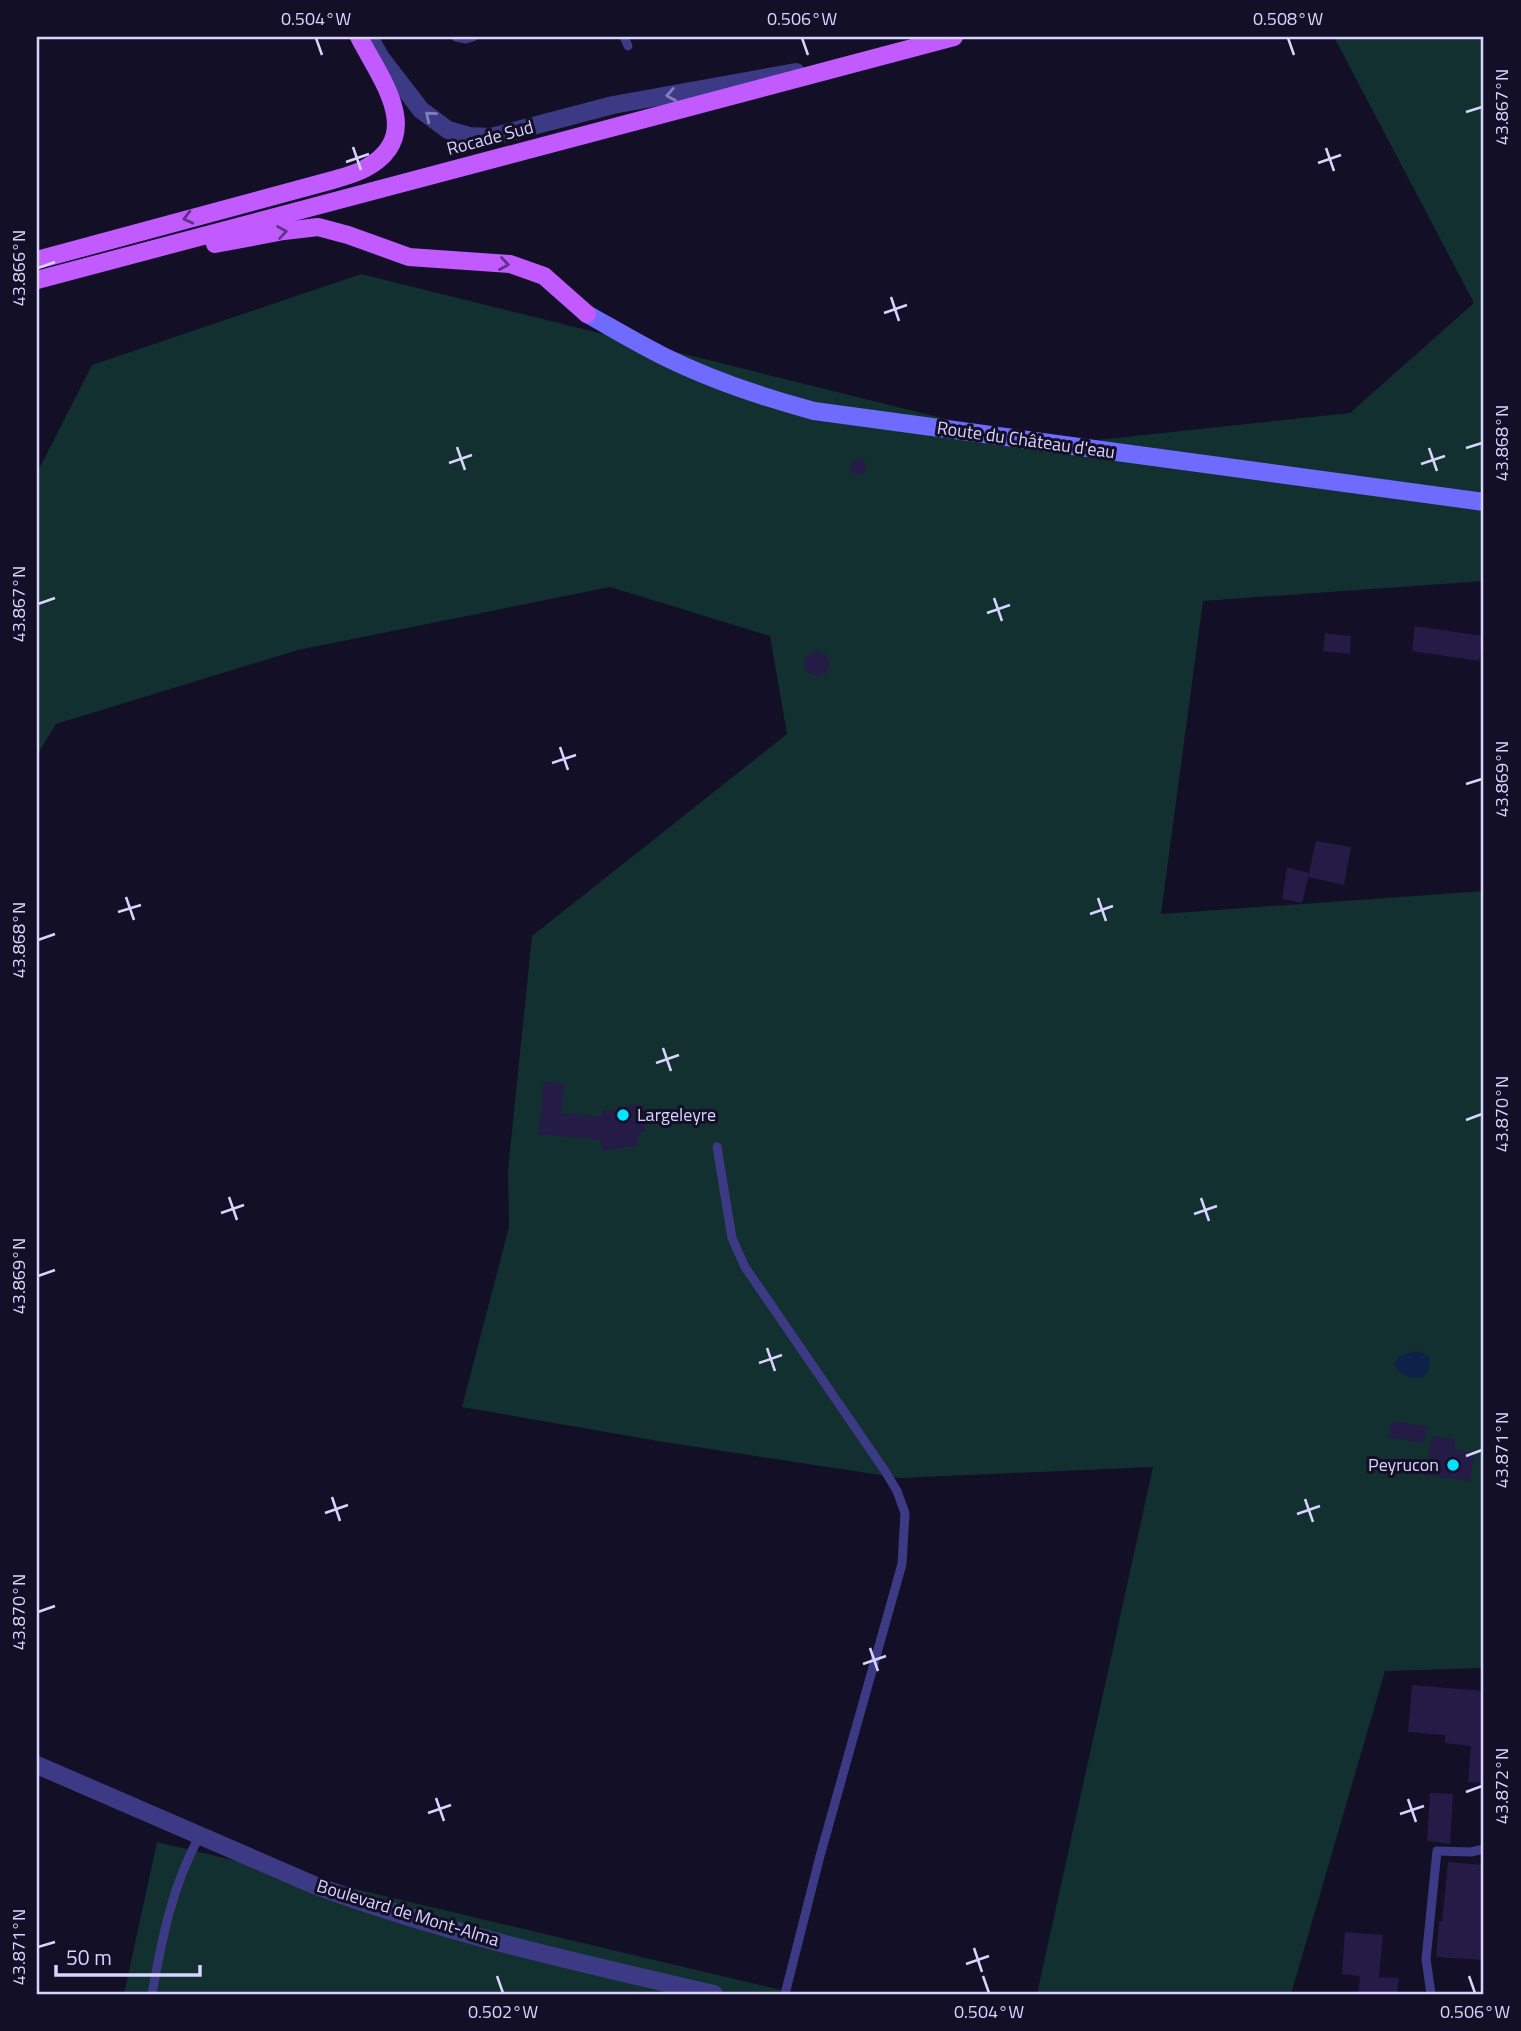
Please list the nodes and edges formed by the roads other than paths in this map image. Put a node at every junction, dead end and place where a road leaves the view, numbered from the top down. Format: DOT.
graph roads {
  1 [pos="359,37"];
  2 [pos="369,37"];
  3 [pos="456,37"];
  4 [pos="472,37"];
  5 [pos="954,37"];
  6 [pos="883,56"];
  7 [pos="37,260"];
  8 [pos="70,272"];
  9 [pos="37,280"];
  10 [pos="1484,502"];
  11 [pos="717,1147"];
  12 [pos="37,1765"];
  13 [pos="200,1835"];
  14 [pos="1484,1849"];
  15 [pos="152,1994"];
  16 [pos="714,1994"];
  17 [pos="785,1994"];
  18 [pos="1431,1994"];
  1 -- 7 [label="main road, one-way"];
  6 -- 2 [label="street, one-way"];
  3 -- 4 [label="lane"];
  5 -- 6 [label="main road, Rocade Sud"];
  6 -- 8 [label="main road, Rocade Sud"];
  8 -- 9 [label="main road, Rocade Sud"];
  8 -- 10 [label="main road, Route du Château d'eau, one-way"];
  11 -- 17 [label="lane"];
  12 -- 13 [label="street, Boulevard de Mont-Alma"];
  13 -- 15 [label="lane"];
  13 -- 16 [label="street, Boulevard de Mont-Alma"];
  14 -- 18 [label="lane"];
}
